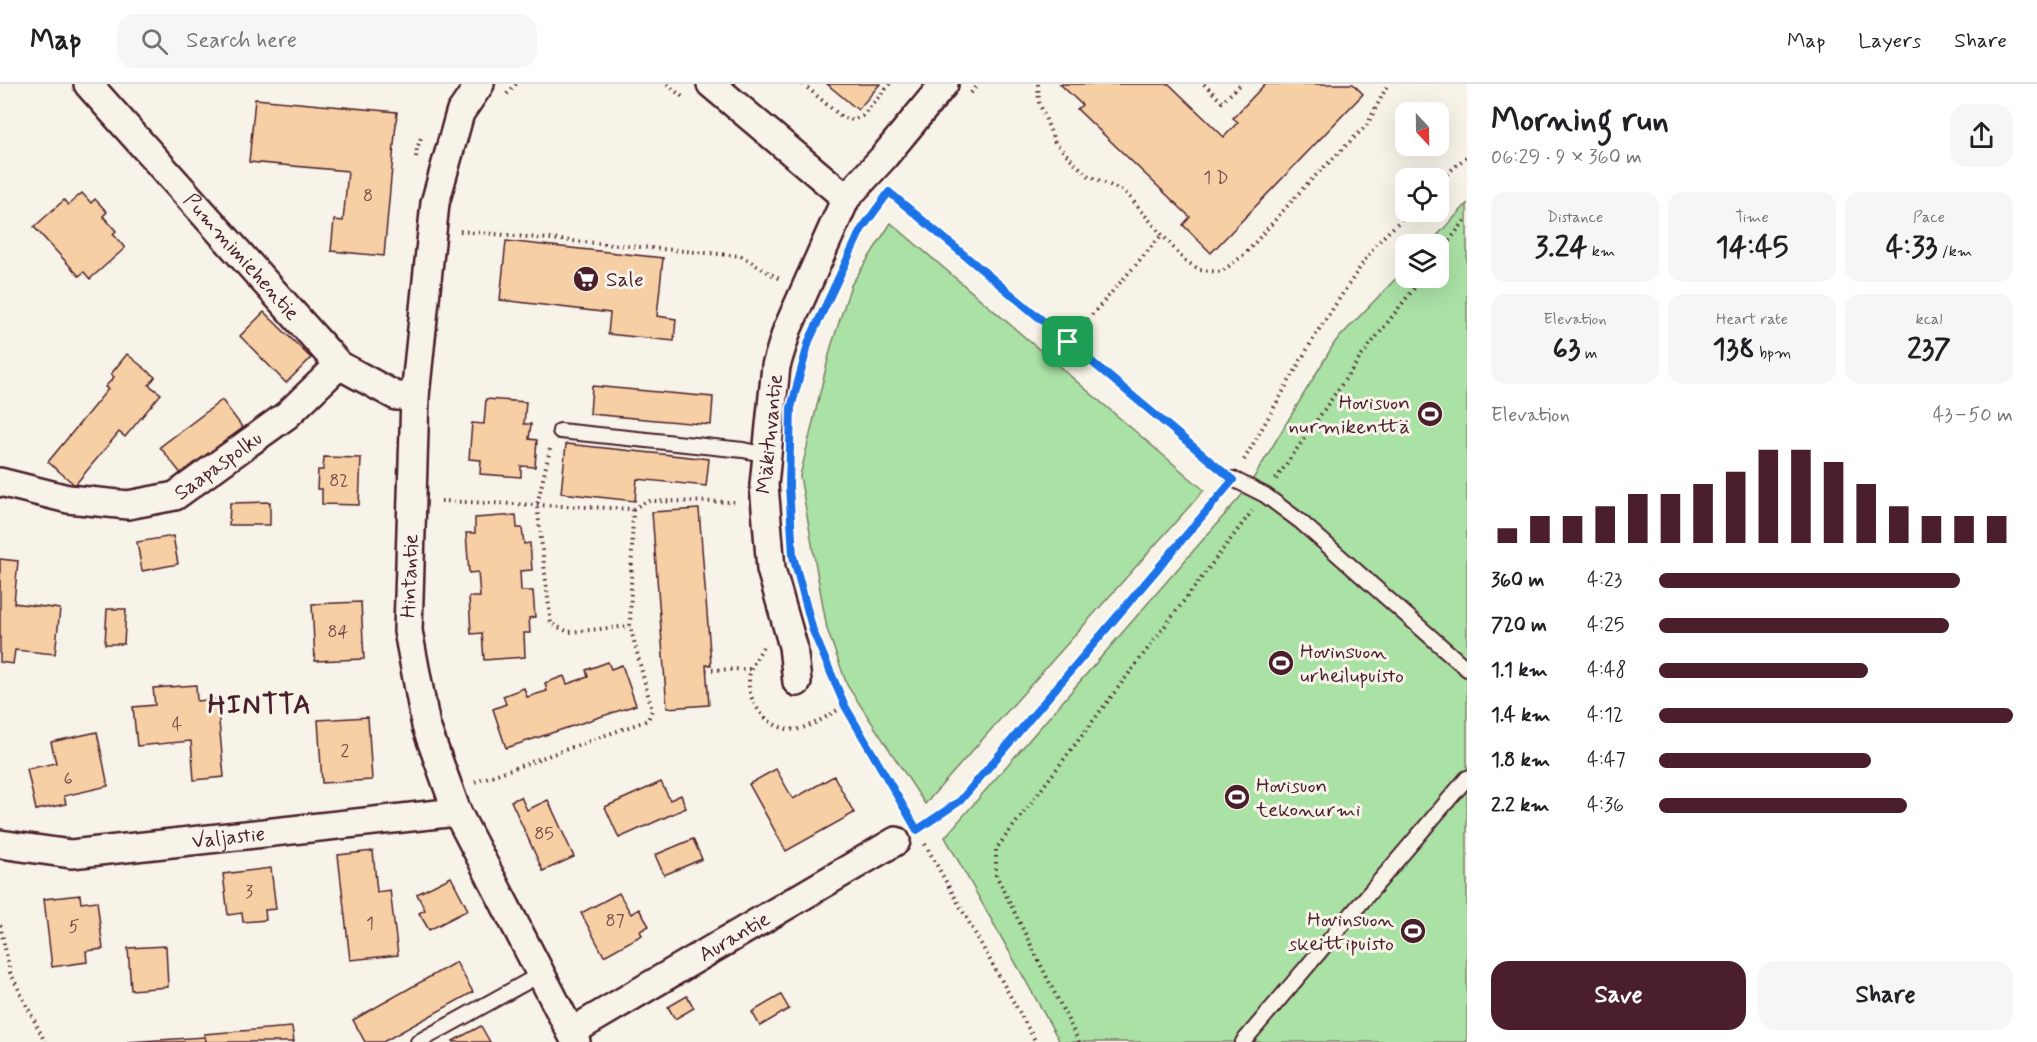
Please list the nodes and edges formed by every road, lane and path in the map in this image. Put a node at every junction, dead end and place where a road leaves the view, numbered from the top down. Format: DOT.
graph roads {
  1 [pos="87,84"];
  2 [pos="480,84"];
  3 [pos="516,84"];
  4 [pos="711,84"];
  5 [pos="803,84"];
  6 [pos="890,84"];
  7 [pos="944,84"];
  8 [pos="1038,84"];
  9 [pos="1204,84"];
  10 [pos="1241,84"];
  11 [pos="1388,84"];
  12 [pos="501,100"];
  13 [pos="1467,156"];
  14 [pos="883,158"];
  15 [pos="1449,172"];
  16 [pos="846,198"];
  17 [pos="1467,218"];
  18 [pos="1399,222"];
  19 [pos="451,230"];
  20 [pos="1161,236"];
  21 [pos="1449,241"];
  22 [pos="784,282"];
  23 [pos="1414,288"];
  24 [pos="1068,342"];
  25 [pos="339,365"];
  26 [pos="415,396"];
  27 [pos="560,431"];
  28 [pos="766,455"];
  29 [pos="1233,480"];
  30 [pos="0,482"];
  31 [pos="1264,495"];
  32 [pos="435,501"];
  33 [pos="738,502"];
  34 [pos="537,506"];
  35 [pos="633,509"];
  36 [pos="630,626"];
  37 [pos="822,652"];
  38 [pos="751,669"];
  39 [pos="1467,669"];
  40 [pos="706,670"];
  41 [pos="797,682"];
  42 [pos="1467,778"];
  43 [pos="466,785"];
  44 [pos="457,812"];
  45 [pos="907,835"];
  46 [pos="0,844"];
  47 [pos="0,925"];
  48 [pos="541,974"];
  49 [pos="574,1037"];
  50 [pos="45,1042"];
  51 [pos="418,1042"];
  52 [pos="1036,1042"];
  53 [pos="1079,1042"];
  54 [pos="1243,1042"];
  1 -- 25 [label="street, Pummimiehentie"];
  2 -- 26 [label="street, Hintantie"];
  3 -- 12 [label="path"];
  4 -- 16 [label="street"];
  5 -- 6 [label="path"];
  7 -- 14 [label="street, Mäkituvantie"];
  8 -- 20 [label="path"];
  9 -- 10 [label="path"];
  11 -- 20 [label="path"];
  13 -- 15 [label="path"];
  14 -- 16 [label="street, Mäkituvantie"];
  14 -- 24 [label="path"];
  16 -- 28 [label="street, Mäkituvantie"];
  17 -- 21 [label="path"];
  18 -- 29 [label="path"];
  19 -- 22 [label="path"];
  20 -- 24 [label="path"];
  23 -- 31 [label="path"];
  24 -- 29 [label="path"];
  25 -- 26 [label="street, Pummimiehentie"];
  25 -- 30 [label="street, Saapaspolku"];
  26 -- 44 [label="street, Hintantie"];
  27 -- 28 [label="lane"];
  27 -- 34 [label="path"];
  28 -- 41 [label="street, Mäkituvantie"];
  29 -- 31 [label="lane"];
  29 -- 45 [label="path"];
  31 -- 39 [label="lane"];
  31 -- 53 [label="path"];
  32 -- 34 [label="path"];
  33 -- 35 [label="path"];
  34 -- 35 [label="path"];
  34 -- 36 [label="path"];
  35 -- 36 [label="path"];
  36 -- 43 [label="path"];
  37 -- 45 [label="path"];
  38 -- 40 [label="path"];
  42 -- 54 [label="lane"];
  44 -- 46 [label="street, Valjastie"];
  44 -- 48 [label="street, Hintantie"];
  45 -- 49 [label="street, Aurantie"];
  45 -- 52 [label="path"];
  47 -- 50 [label="path"];
  48 -- 49 [label="street, Hintantie"];
  48 -- 51 [label="lane"];
}
